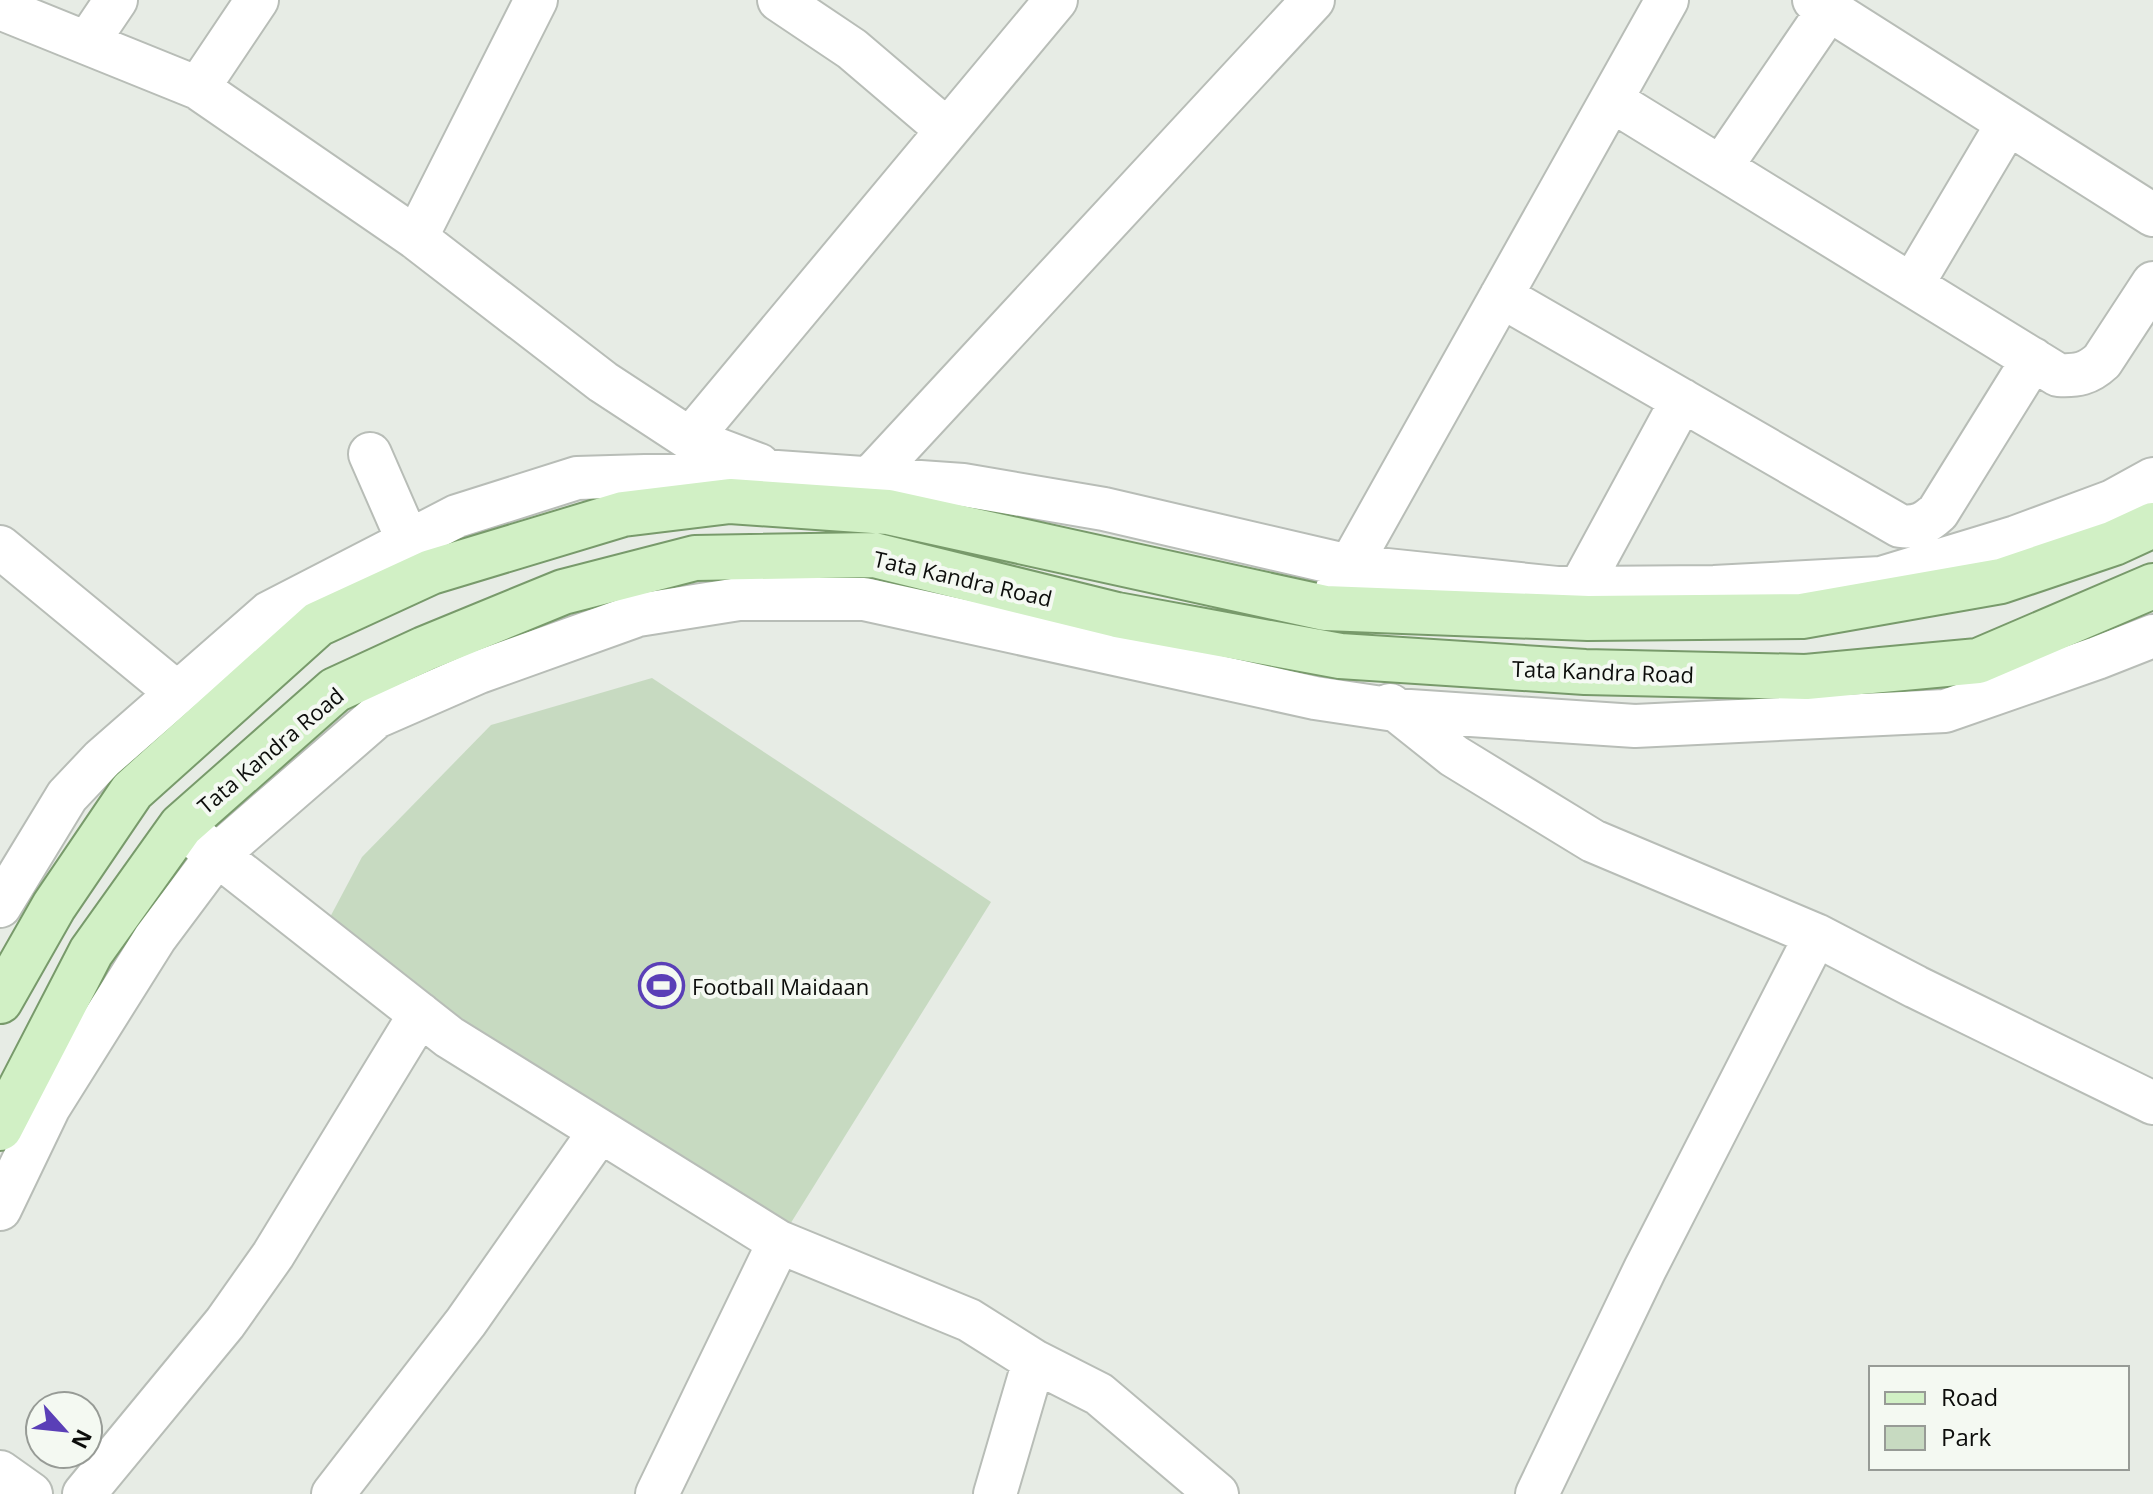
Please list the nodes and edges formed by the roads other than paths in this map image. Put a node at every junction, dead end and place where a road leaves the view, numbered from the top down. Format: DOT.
graph roads {
  1 [pos="116,0"];
  2 [pos="257,0"];
  3 [pos="536,0"];
  4 [pos="779,0"];
  5 [pos="1056,0"];
  6 [pos="1313,0"];
  7 [pos="1667,0"];
  8 [pos="1821,5"];
  9 [pos="0,8"];
  10 [pos="87,43"];
  11 [pos="198,88"];
  12 [pos="1611,100"];
  13 [pos="2008,123"];
  14 [pos="947,130"];
  15 [pos="1721,167"];
  16 [pos="2153,215"];
  17 [pos="416,238"];
  18 [pos="2153,283"];
  19 [pos="1912,285"];
  20 [pos="1501,296"];
  21 [pos="2033,359"];
  22 [pos="1682,400"];
  23 [pos="690,439"];
  24 [pos="370,454"];
  25 [pos="777,472"];
  26 [pos="2153,479"];
  27 [pos="880,494"];
  28 [pos="2127,523"];
  29 [pos="0,547"];
  30 [pos="419,556"];
  31 [pos="1349,566"];
  32 [pos="2153,586"];
  33 [pos="1580,588"];
  34 [pos="1325,608"];
  35 [pos="2153,636"];
  36 [pos="1340,656"];
  37 [pos="176,692"];
  38 [pos="1395,710"];
  39 [pos="102,759"];
  40 [pos="132,791"];
  41 [pos="181,826"];
  42 [pos="217,855"];
  43 [pos="14,857"];
  44 [pos="0,906"];
  45 [pos="1816,935"];
  46 [pos="0,1001"];
  47 [pos="420,1014"];
  48 [pos="2153,1103"];
  49 [pos="0,1128"];
  50 [pos="600,1131"];
  51 [pos="0,1209"];
  52 [pos="779,1242"];
  53 [pos="1034,1361"];
  54 [pos="0,1472"];
  55 [pos="31,1494"];
  56 [pos="84,1494"];
  57 [pos="333,1494"];
  58 [pos="657,1494"];
  59 [pos="995,1494"];
  60 [pos="1217,1494"];
  61 [pos="1537,1494"];
  1 -- 10 [label="street"];
  2 -- 11 [label="street"];
  3 -- 17 [label="street"];
  4 -- 14 [label="street"];
  5 -- 14 [label="street"];
  6 -- 27 [label="street"];
  7 -- 12 [label="street"];
  8 -- 13 [label="street"];
  8 -- 15 [label="street"];
  9 -- 10 [label="street"];
  10 -- 11 [label="street"];
  11 -- 17 [label="street"];
  12 -- 15 [label="street"];
  12 -- 20 [label="street"];
  13 -- 16 [label="street"];
  13 -- 19 [label="street"];
  14 -- 23 [label="street"];
  15 -- 19 [label="street"];
  17 -- 23 [label="street"];
  18 -- 21 [label="street"];
  19 -- 21 [label="street"];
  20 -- 22 [label="street"];
  20 -- 31 [label="street"];
  21 -- 22 [label="street"];
  22 -- 33 [label="street"];
  23 -- 25 [label="street"];
  24 -- 30 [label="street"];
  25 -- 27 [label="street"];
  25 -- 30 [label="street"];
  26 -- 28 [label="street"];
  27 -- 30 [label="main road"];
  27 -- 31 [label="street"];
  27 -- 34 [label="main road"];
  28 -- 33 [label="street"];
  28 -- 34 [label="main road"];
  29 -- 37 [label="street"];
  30 -- 37 [label="street"];
  30 -- 40 [label="main road"];
  31 -- 33 [label="street"];
  31 -- 34 [label="street"];
  32 -- 36 [label="main road, Tata Kandra Road"];
  34 -- 36 [label="street"];
  35 -- 38 [label="street"];
  36 -- 38 [label="street"];
  36 -- 41 [label="main road, Tata Kandra Road"];
  37 -- 39 [label="street"];
  38 -- 42 [label="street"];
  38 -- 45 [label="street"];
  39 -- 40 [label="street"];
  39 -- 43 [label="street"];
  40 -- 46 [label="main road"];
  41 -- 42 [label="street"];
  41 -- 49 [label="main road, Tata Kandra Road"];
  42 -- 47 [label="street"];
  42 -- 51 [label="street"];
  43 -- 44 [label="street"];
  45 -- 48 [label="street"];
  45 -- 61 [label="street"];
  47 -- 50 [label="street"];
  47 -- 56 [label="street"];
  50 -- 52 [label="street"];
  50 -- 57 [label="street"];
  52 -- 53 [label="street"];
  52 -- 58 [label="street"];
  53 -- 59 [label="street"];
  53 -- 60 [label="street"];
  54 -- 55 [label="street"];
}
